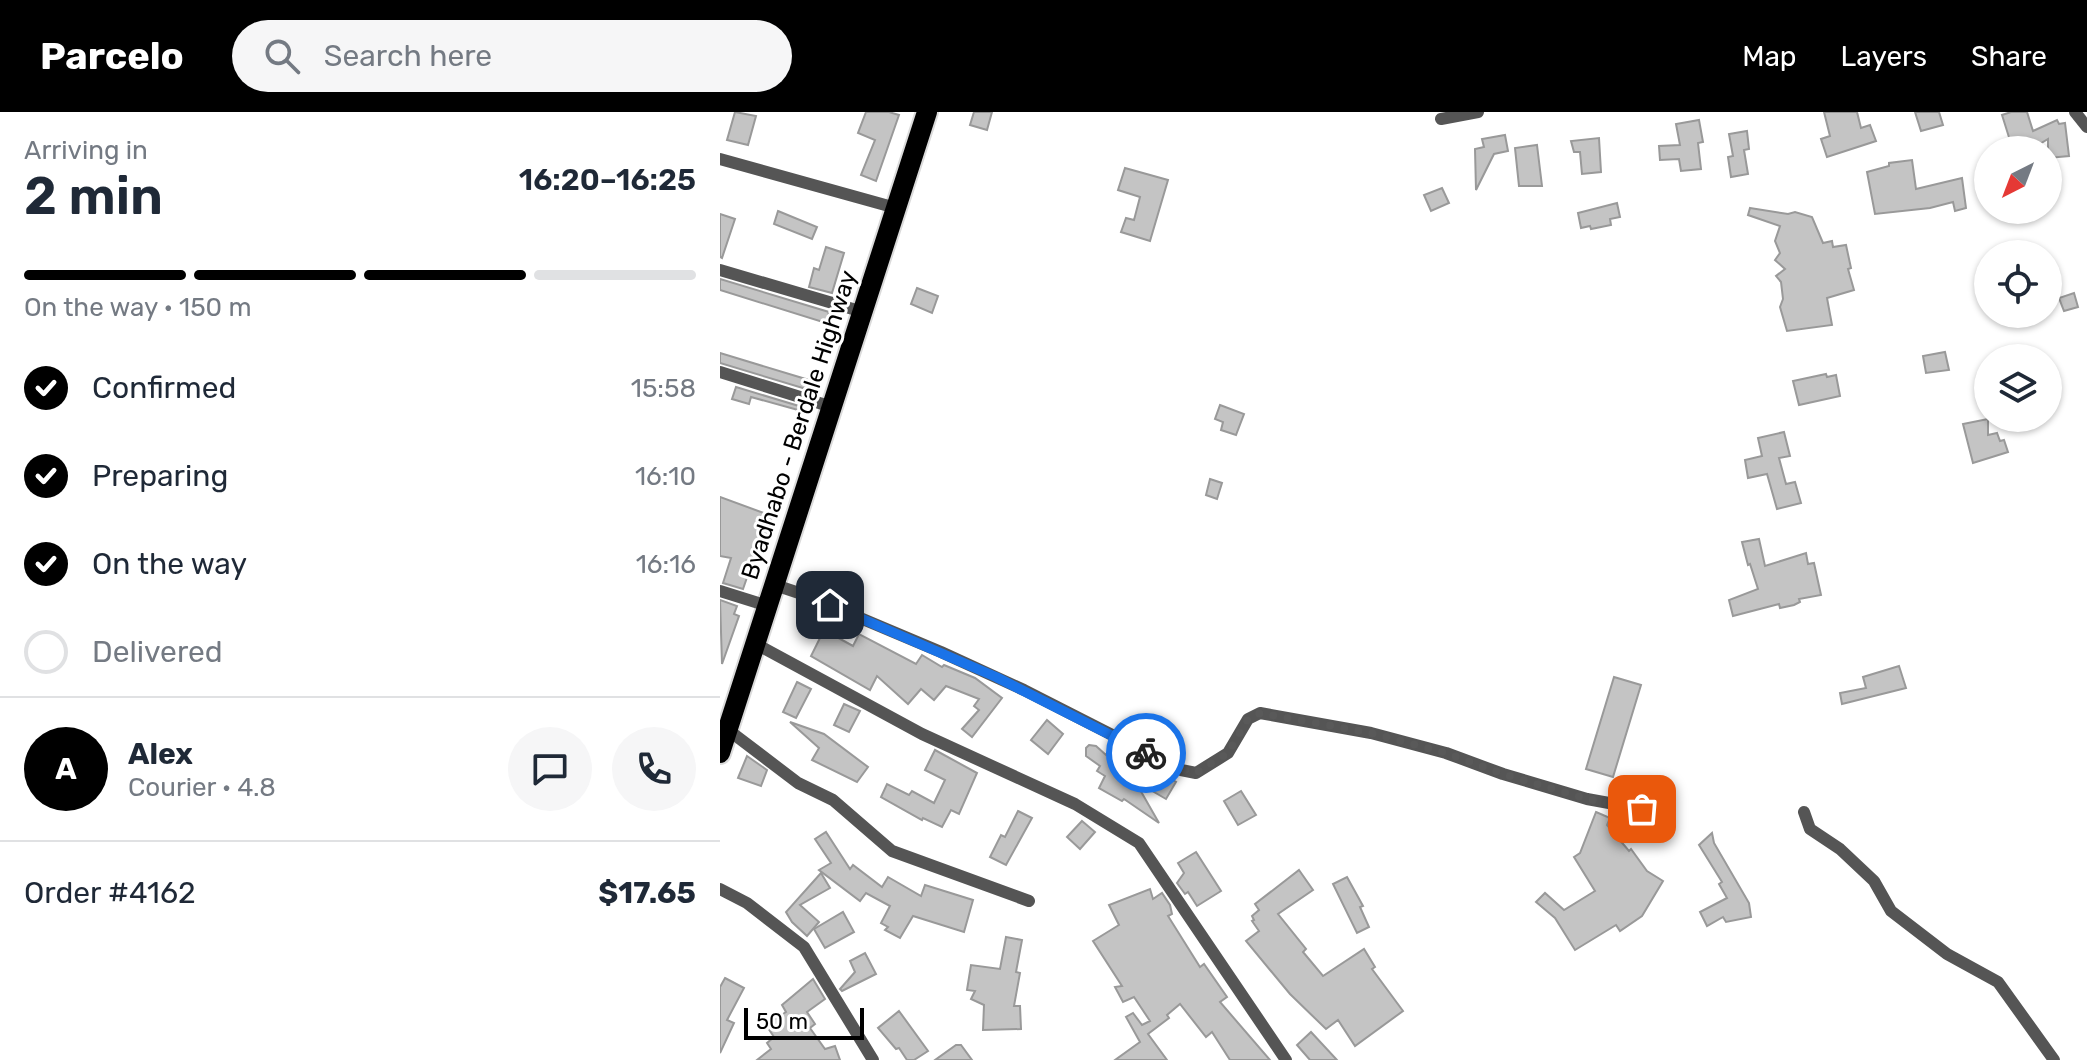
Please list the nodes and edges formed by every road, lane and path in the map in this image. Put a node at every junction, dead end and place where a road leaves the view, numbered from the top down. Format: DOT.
graph roads {
  1 [pos="927,112"];
  2 [pos="1478,112"];
  3 [pos="2075,112"];
  4 [pos="1441,119"];
  5 [pos="2087,127"];
  6 [pos="720,159"];
  7 [pos="896,208"];
  8 [pos="720,270"];
  9 [pos="863,312"];
  10 [pos="720,372"];
  11 [pos="832,407"];
  12 [pos="775,585"];
  13 [pos="720,591"];
  14 [pos="768,606"];
  15 [pos="756,644"];
  16 [pos="724,726"];
  17 [pos="720,753"];
  18 [pos="1642,809"];
  19 [pos="1804,812"];
  20 [pos="720,889"];
  21 [pos="1029,901"];
  22 [pos="873,1060"];
  23 [pos="1286,1060"];
  24 [pos="2054,1060"];
  1 -- 7 [label="main road, Byadhabo - Berdale Highway"];
  2 -- 4 [label="street"];
  3 -- 5 [label="street"];
  6 -- 7 [label="street"];
  7 -- 9 [label="main road, Byadhabo - Berdale Highway"];
  8 -- 9 [label="street"];
  9 -- 11 [label="main road, Byadhabo - Berdale Highway"];
  10 -- 11 [label="street"];
  11 -- 12 [label="main road, Byadhabo - Berdale Highway"];
  12 -- 14 [label="main road, Byadhabo - Berdale Highway"];
  12 -- 18 [label="street"];
  13 -- 14 [label="street"];
  14 -- 15 [label="main road, Byadhabo - Berdale Highway"];
  15 -- 16 [label="main road, Byadhabo - Berdale Highway"];
  15 -- 23 [label="street"];
  16 -- 17 [label="main road, Byadhabo - Berdale Highway"];
  16 -- 21 [label="street"];
  19 -- 24 [label="street"];
  20 -- 22 [label="street"];
}
